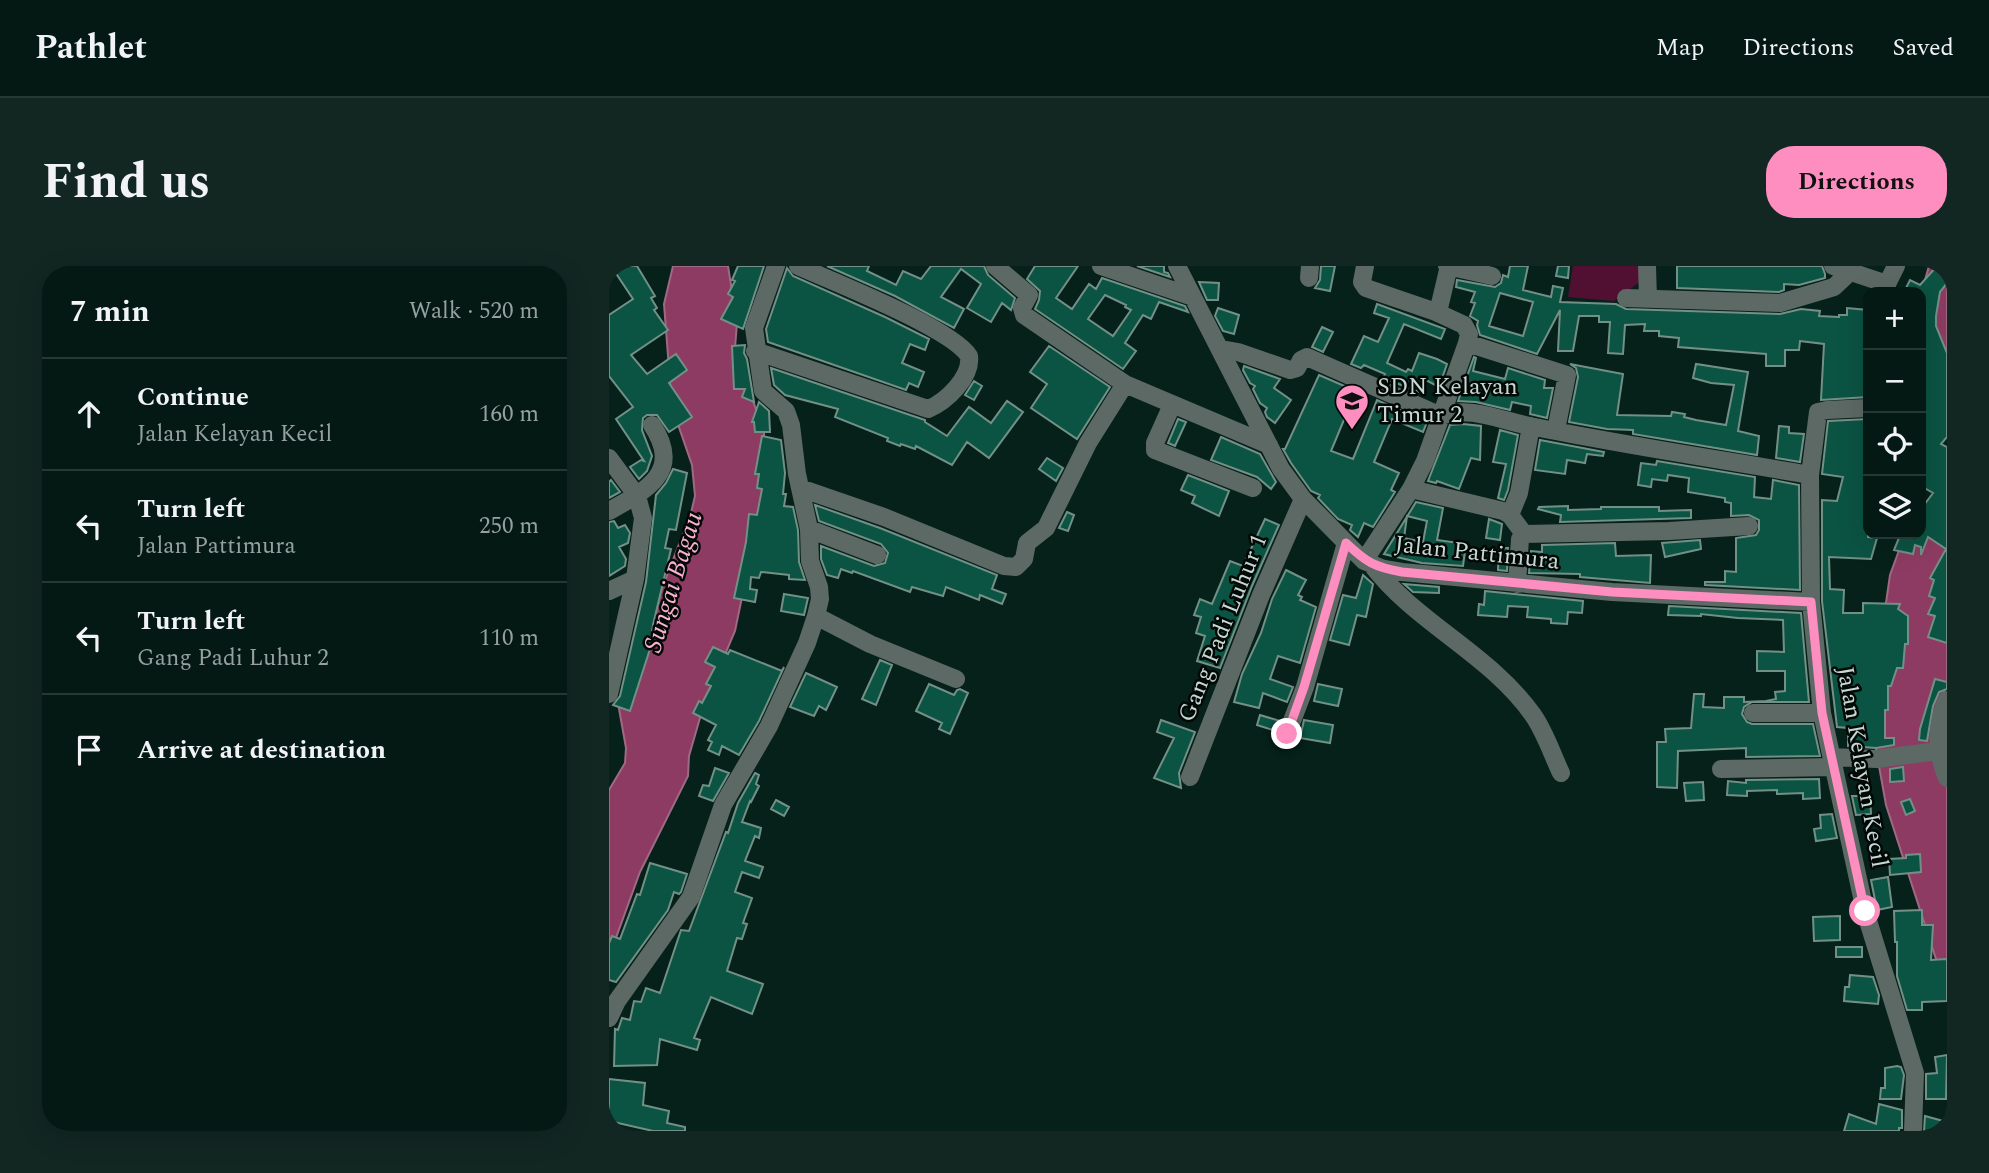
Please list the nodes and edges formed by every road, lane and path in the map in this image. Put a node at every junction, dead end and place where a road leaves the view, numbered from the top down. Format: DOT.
graph roads {
  1 [pos="776,266"];
  2 [pos="798,266"];
  3 [pos="995,266"];
  4 [pos="1101,266"];
  5 [pos="1177,266"];
  6 [pos="1365,266"];
  7 [pos="1448,266"];
  8 [pos="1647,266"];
  9 [pos="1896,266"];
  10 [pos="1841,269"];
  11 [pos="1492,276"];
  12 [pos="1885,287"];
  13 [pos="1887,287"];
  14 [pos="1193,297"];
  15 [pos="1626,299"];
  16 [pos="1648,299"];
  17 [pos="1436,312"];
  18 [pos="1467,343"];
  19 [pos="1221,349"];
  20 [pos="755,351"];
  21 [pos="1125,384"];
  22 [pos="1172,405"];
  23 [pos="1863,408"];
  24 [pos="1441,416"];
  25 [pos="652,425"];
  26 [pos="1531,426"];
  27 [pos="1556,430"];
  28 [pos="1269,445"];
  29 [pos="609,458"];
  30 [pos="1810,475"];
  31 [pos="800,488"];
  32 [pos="1253,488"];
  33 [pos="1411,489"];
  34 [pos="638,496"];
  35 [pos="1303,499"];
  36 [pos="609,510"];
  37 [pos="1510,515"];
  38 [pos="1749,526"];
  39 [pos="809,529"];
  40 [pos="1524,534"];
  41 [pos="1346,543"];
  42 [pos="877,555"];
  43 [pos="1368,563"];
  44 [pos="635,579"];
  45 [pos="1517,584"];
  46 [pos="609,591"];
  47 [pos="1811,602"];
  48 [pos="816,616"];
  49 [pos="956,679"];
  50 [pos="609,694"];
  51 [pos="1947,700"];
  52 [pos="1753,713"];
  53 [pos="1822,713"];
  54 [pos="1287,734"];
  55 [pos="1936,751"];
  56 [pos="1833,762"];
  57 [pos="1721,769"];
  58 [pos="1561,773"];
  59 [pos="1190,777"];
  60 [pos="1947,778"];
  61 [pos="609,1018"];
  62 [pos="1913,1131"];
  1 -- 20 [label="street"];
  2 -- 20 [label="street"];
  3 -- 21 [label="street"];
  4 -- 14 [label="street"];
  5 -- 14 [label="street, Jalan Pattimura"];
  6 -- 17 [label="street"];
  7 -- 11 [label="street"];
  7 -- 17 [label="street"];
  8 -- 16 [label="street"];
  9 -- 13 [label="street"];
  10 -- 12 [label="street"];
  10 -- 16 [label="street"];
  14 -- 19 [label="street, Jalan Pattimura"];
  15 -- 16 [label="street"];
  17 -- 18 [label="street"];
  18 -- 24 [label="street"];
  18 -- 27 [label="street"];
  19 -- 24 [label="street"];
  19 -- 28 [label="street, Jalan Pattimura"];
  20 -- 31 [label="street"];
  21 -- 22 [label="street"];
  21 -- 31 [label="street"];
  22 -- 28 [label="street"];
  22 -- 32 [label="street"];
  23 -- 30 [label="street, Jalan Kelayan Kecil"];
  24 -- 26 [label="street"];
  24 -- 33 [label="street"];
  25 -- 34 [label="street"];
  26 -- 27 [label="street"];
  26 -- 37 [label="street"];
  27 -- 30 [label="street"];
  28 -- 35 [label="street, Jalan Pattimura"];
  29 -- 34 [label="street"];
  30 -- 47 [label="street, Jalan Kelayan Kecil"];
  31 -- 39 [label="street"];
  33 -- 37 [label="street"];
  33 -- 43 [label="street"];
  34 -- 36 [label="street"];
  34 -- 44 [label="street"];
  35 -- 41 [label="street, Jalan Pattimura"];
  35 -- 59 [label="street, Gang Padi Luhur 1"];
  37 -- 40 [label="street"];
  38 -- 40 [label="street"];
  39 -- 42 [label="street"];
  39 -- 48 [label="street"];
  40 -- 45 [label="street"];
  41 -- 43 [label="street, Jalan Pattimura"];
  41 -- 54 [label="street"];
  43 -- 45 [label="street, Jalan Pattimura"];
  43 -- 58 [label="street"];
  44 -- 46 [label="street"];
  44 -- 50 [label="street"];
  45 -- 47 [label="street, Jalan Pattimura"];
  47 -- 53 [label="street, Jalan Kelayan Kecil"];
  48 -- 49 [label="street"];
  48 -- 61 [label="street"];
  51 -- 55 [label="street"];
  52 -- 53 [label="street"];
  53 -- 56 [label="street, Jalan Kelayan Kecil"];
  55 -- 56 [label="street"];
  55 -- 60 [label="street"];
  56 -- 57 [label="street"];
  56 -- 62 [label="street, Jalan Kelayan Kecil"];
}
